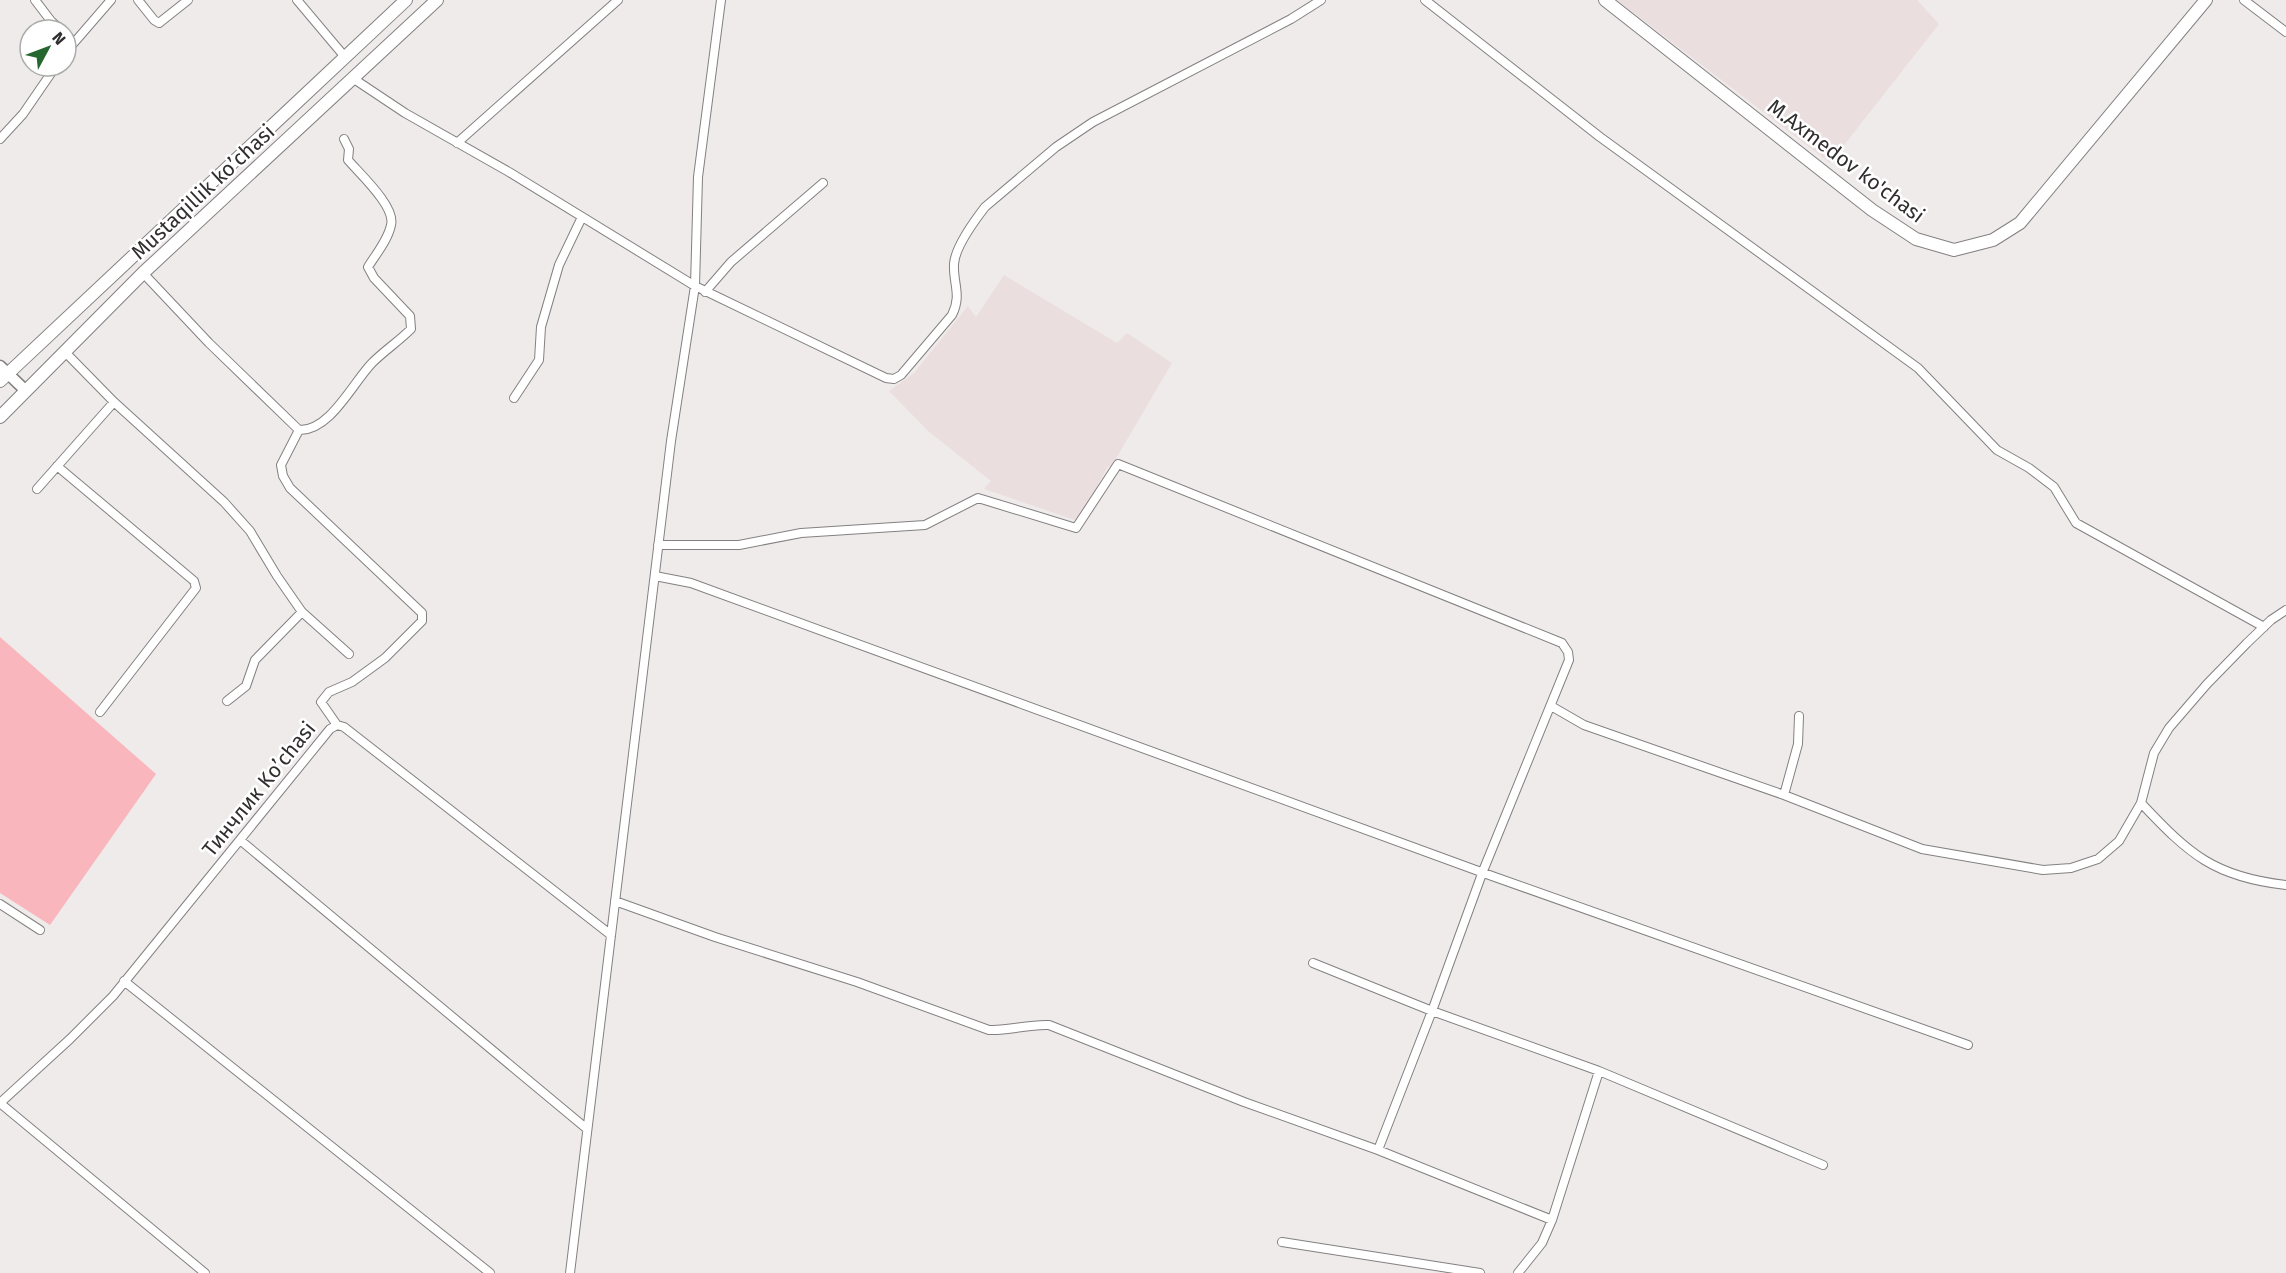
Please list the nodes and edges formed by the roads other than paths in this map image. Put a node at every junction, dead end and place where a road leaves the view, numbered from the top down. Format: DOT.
graph roads {
  1 [pos="35,0"];
  2 [pos="111,0"];
  3 [pos="138,0"];
  4 [pos="188,0"];
  5 [pos="297,0"];
  6 [pos="405,0"];
  7 [pos="437,0"];
  8 [pos="618,0"];
  9 [pos="721,0"];
  10 [pos="1321,0"];
  11 [pos="1425,0"];
  12 [pos="1605,0"];
  13 [pos="2206,0"];
  14 [pos="2244,0"];
  15 [pos="49,18"];
  16 [pos="2286,32"];
  17 [pos="78,37"];
  18 [pos="345,57"];
  19 [pos="48,78"];
  20 [pos="354,79"];
  21 [pos="0,139"];
  22 [pos="344,139"];
  23 [pos="457,143"];
  24 [pos="823,183"];
  25 [pos="582,217"];
  26 [pos="143,273"];
  27 [pos="695,286"];
  28 [pos="705,292"];
  29 [pos="65,352"];
  30 [pos="2,374"];
  31 [pos="25,390"];
  32 [pos="514,398"];
  33 [pos="114,402"];
  34 [pos="0,417"];
  35 [pos="299,430"];
  36 [pos="57,466"];
  37 [pos="37,489"];
  38 [pos="658,545"];
  39 [pos="655,576"];
  40 [pos="2286,610"];
  41 [pos="303,612"];
  42 [pos="2264,627"];
  43 [pos="349,654"];
  44 [pos="227,701"];
  45 [pos="1551,706"];
  46 [pos="100,712"];
  47 [pos="1799,716"];
  48 [pos="337,725"];
  49 [pos="1784,795"];
  50 [pos="2141,803"];
  51 [pos="240,840"];
  52 [pos="1483,871"];
  53 [pos="2286,885"];
  54 [pos="615,901"];
  55 [pos="0,904"];
  56 [pos="40,930"];
  57 [pos="611,935"];
  58 [pos="1313,963"];
  59 [pos="124,981"];
  60 [pos="1432,1011"];
  61 [pos="1968,1045"];
  62 [pos="1599,1071"];
  63 [pos="0,1103"];
  64 [pos="587,1130"];
  65 [pos="1377,1150"];
  66 [pos="1823,1165"];
  67 [pos="1552,1220"];
  68 [pos="1282,1242"];
  69 [pos="205,1273"];
  70 [pos="490,1273"];
  71 [pos="570,1273"];
  72 [pos="1480,1273"];
  73 [pos="1518,1273"];
  1 -- 15 [label="street"];
  2 -- 17 [label="street"];
  3 -- 4 [label="street"];
  5 -- 18 [label="street"];
  6 -- 18 [label="main road, Mustaqillik ko’chasi"];
  7 -- 20 [label="main road, Mustaqillik ko’chasi"];
  8 -- 23 [label="street"];
  9 -- 27 [label="street"];
  10 -- 28 [label="street"];
  11 -- 42 [label="street"];
  12 -- 13 [label="main road, M.Axmedov ko'chasi"];
  14 -- 16 [label="street"];
  18 -- 30 [label="main road, Mustaqillik ko’chasi"];
  19 -- 21 [label="street"];
  20 -- 23 [label="street"];
  20 -- 26 [label="main road, Mustaqillik ko’chasi"];
  22 -- 35 [label="street"];
  23 -- 25 [label="street"];
  24 -- 28 [label="street"];
  25 -- 27 [label="street"];
  25 -- 32 [label="street"];
  26 -- 29 [label="main road, Mustaqillik ko’chasi"];
  26 -- 35 [label="street"];
  27 -- 28 [label="street"];
  27 -- 38 [label="street"];
  29 -- 31 [label="main road, Mustaqillik ko’chasi"];
  29 -- 33 [label="street"];
  30 -- 31 [label="street"];
  31 -- 34 [label="main road, Mustaqillik ko’chasi"];
  33 -- 36 [label="street"];
  33 -- 41 [label="street"];
  35 -- 48 [label="street"];
  36 -- 37 [label="street"];
  36 -- 46 [label="street"];
  38 -- 39 [label="street"];
  38 -- 45 [label="street"];
  39 -- 52 [label="street"];
  39 -- 54 [label="street"];
  40 -- 42 [label="street"];
  41 -- 43 [label="street"];
  41 -- 44 [label="street"];
  42 -- 50 [label="street"];
  45 -- 49 [label="street"];
  45 -- 52 [label="street"];
  47 -- 49 [label="street"];
  48 -- 51 [label="street, Тинчлик Ko’chasi"];
  48 -- 57 [label="street, Тинчлик Ko’chasi"];
  49 -- 50 [label="street"];
  50 -- 53 [label="street"];
  51 -- 59 [label="street, Тинчлик Ko’chasi"];
  51 -- 64 [label="street"];
  52 -- 60 [label="street"];
  52 -- 61 [label="street"];
  54 -- 57 [label="street"];
  54 -- 65 [label="street"];
  55 -- 56 [label="street"];
  57 -- 64 [label="street"];
  58 -- 60 [label="street"];
  59 -- 63 [label="street, Тинчлик Ko’chasi"];
  59 -- 70 [label="street"];
  60 -- 62 [label="street"];
  60 -- 65 [label="street"];
  62 -- 66 [label="street"];
  62 -- 67 [label="street"];
  63 -- 69 [label="street"];
  64 -- 71 [label="street"];
  65 -- 67 [label="street"];
  67 -- 73 [label="street"];
  68 -- 72 [label="street"];
}
